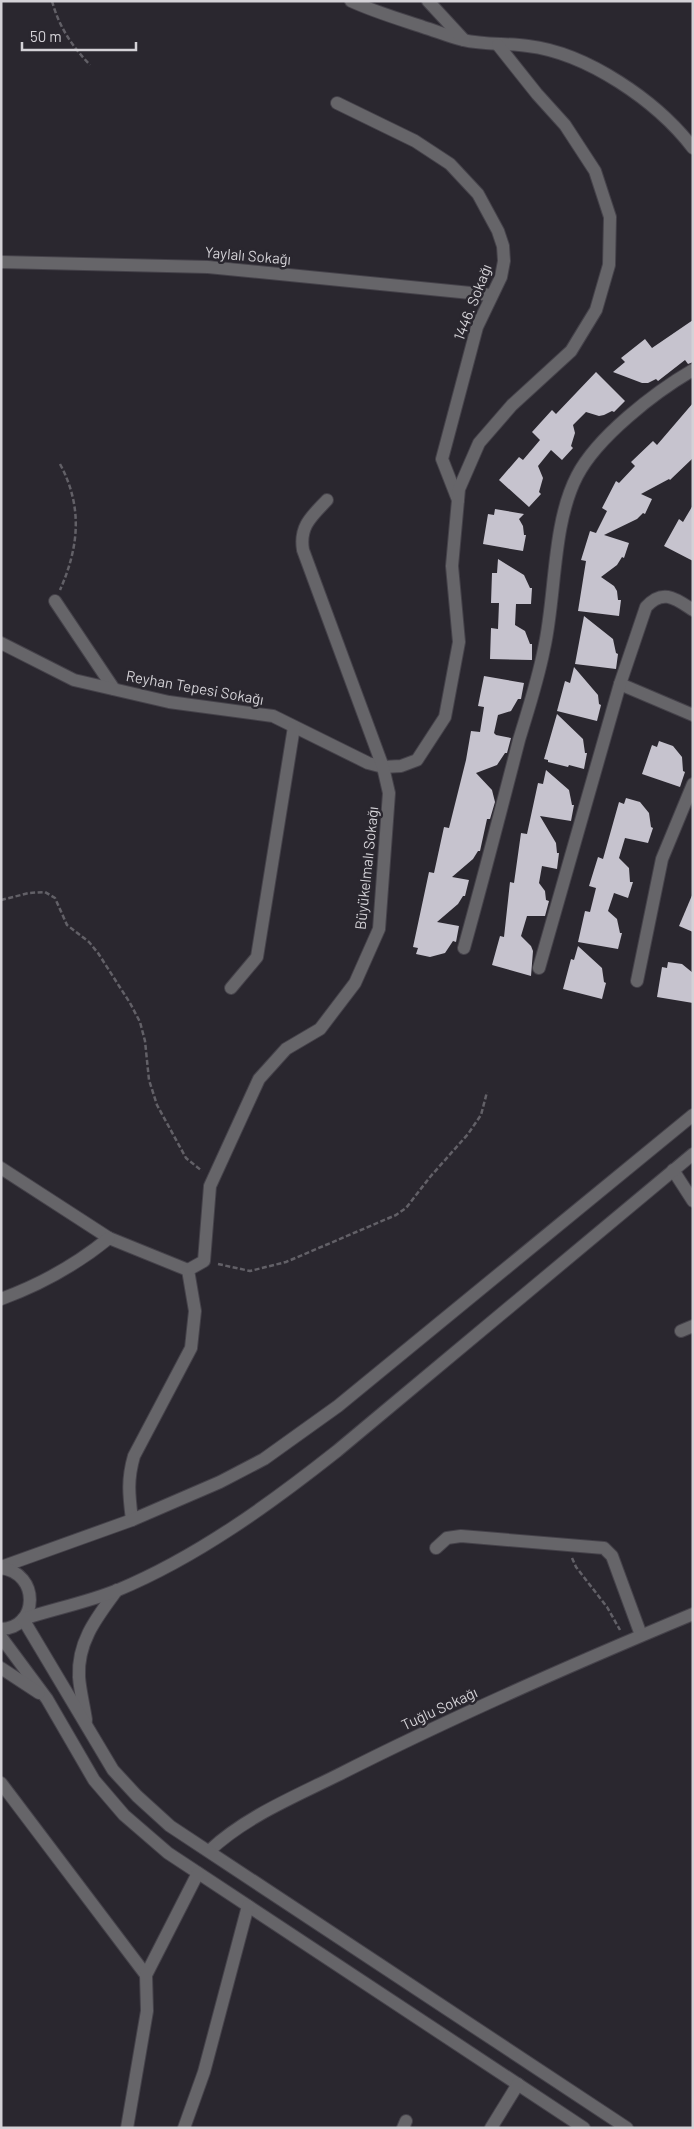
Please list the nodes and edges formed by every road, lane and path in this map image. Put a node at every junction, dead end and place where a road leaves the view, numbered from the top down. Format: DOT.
graph roads {
  1 [pos="52,1"];
  2 [pos="352,1"];
  3 [pos="428,1"];
  4 [pos="464,40"];
  5 [pos="498,45"];
  6 [pos="90,65"];
  7 [pos="337,103"];
  8 [pos="693,148"];
  9 [pos="1,262"];
  10 [pos="491,295"];
  11 [pos="693,370"];
  12 [pos="60,464"];
  13 [pos="327,500"];
  14 [pos="458,501"];
  15 [pos="56,601"];
  16 [pos="693,610"];
  17 [pos="1,642"];
  18 [pos="620,684"];
  19 [pos="114,689"];
  20 [pos="693,715"];
  21 [pos="294,727"];
  22 [pos="383,768"];
  23 [pos="693,784"];
  24 [pos="1,900"];
  25 [pos="464,948"];
  26 [pos="539,968"];
  27 [pos="636,981"];
  28 [pos="231,988"];
  29 [pos="487,1092"];
  30 [pos="693,1115"];
  31 [pos="693,1154"];
  32 [pos="1,1168"];
  33 [pos="673,1170"];
  34 [pos="214,1177"];
  35 [pos="693,1201"];
  36 [pos="109,1238"];
  37 [pos="204,1261"];
  38 [pos="188,1270"];
  39 [pos="1,1299"];
  40 [pos="132,1520"];
  41 [pos="570,1545"];
  42 [pos="436,1548"];
  43 [pos="1,1568"];
  44 [pos="117,1590"];
  45 [pos="693,1614"];
  46 [pos="23,1619"];
  47 [pos="1,1629"];
  48 [pos="641,1635"];
  49 [pos="1,1637"];
  50 [pos="625,1643"];
  51 [pos="1,1668"];
  52 [pos="47,1699"];
  53 [pos="88,1727"];
  54 [pos="1,1783"];
  55 [pos="209,1851"];
  56 [pos="198,1873"];
  57 [pos="248,1906"];
  58 [pos="146,1975"];
  59 [pos="518,2084"];
  60 [pos="127,2128"];
  61 [pos="184,2128"];
  62 [pos="491,2128"];
  63 [pos="584,2128"];
  64 [pos="627,2128"];
  1 -- 6 [label="path"];
  2 -- 4 [label="street"];
  3 -- 4 [label="street"];
  4 -- 5 [label="street"];
  5 -- 8 [label="street"];
  5 -- 14 [label="street"];
  7 -- 10 [label="street, 1446. Sokağı"];
  9 -- 10 [label="street, Yaylalı Sokağı"];
  10 -- 14 [label="street, 1446. Sokağı"];
  11 -- 25 [label="street"];
  12 -- 15 [label="path"];
  13 -- 22 [label="street, Büyükelmalı Sokağı"];
  14 -- 22 [label="street"];
  15 -- 19 [label="street"];
  16 -- 18 [label="street"];
  17 -- 19 [label="street, Reyhan Tepesi Sokağı"];
  18 -- 20 [label="street"];
  18 -- 26 [label="street"];
  19 -- 21 [label="street, Reyhan Tepesi Sokağı"];
  21 -- 22 [label="street, Reyhan Tepesi Sokağı"];
  21 -- 28 [label="street"];
  22 -- 34 [label="street, Büyükelmalı Sokağı"];
  23 -- 27 [label="street"];
  24 -- 34 [label="path"];
  29 -- 37 [label="path"];
  30 -- 40 [label="street"];
  31 -- 33 [label="street"];
  32 -- 36 [label="street"];
  33 -- 35 [label="street"];
  33 -- 44 [label="street"];
  34 -- 37 [label="street, Büyükelmalı Sokağı"];
  36 -- 38 [label="street"];
  36 -- 39 [label="street"];
  37 -- 38 [label="street"];
  38 -- 40 [label="street"];
  40 -- 43 [label="street"];
  41 -- 42 [label="street"];
  41 -- 48 [label="street"];
  41 -- 50 [label="path"];
  43 -- 46 [label="street"];
  44 -- 46 [label="street"];
  44 -- 53 [label="street"];
  45 -- 48 [label="street, Tuğlu Sokağı"];
  46 -- 47 [label="street"];
  46 -- 53 [label="street"];
  48 -- 50 [label="street, Tuğlu Sokağı"];
  49 -- 52 [label="street"];
  50 -- 55 [label="street, Tuğlu Sokağı"];
  51 -- 52 [label="street"];
  52 -- 56 [label="street"];
  53 -- 55 [label="street"];
  54 -- 58 [label="street"];
  55 -- 64 [label="street"];
  56 -- 57 [label="street"];
  56 -- 58 [label="street"];
  57 -- 59 [label="street"];
  57 -- 61 [label="street"];
  58 -- 60 [label="street"];
  59 -- 62 [label="street"];
  59 -- 63 [label="street"];
}
